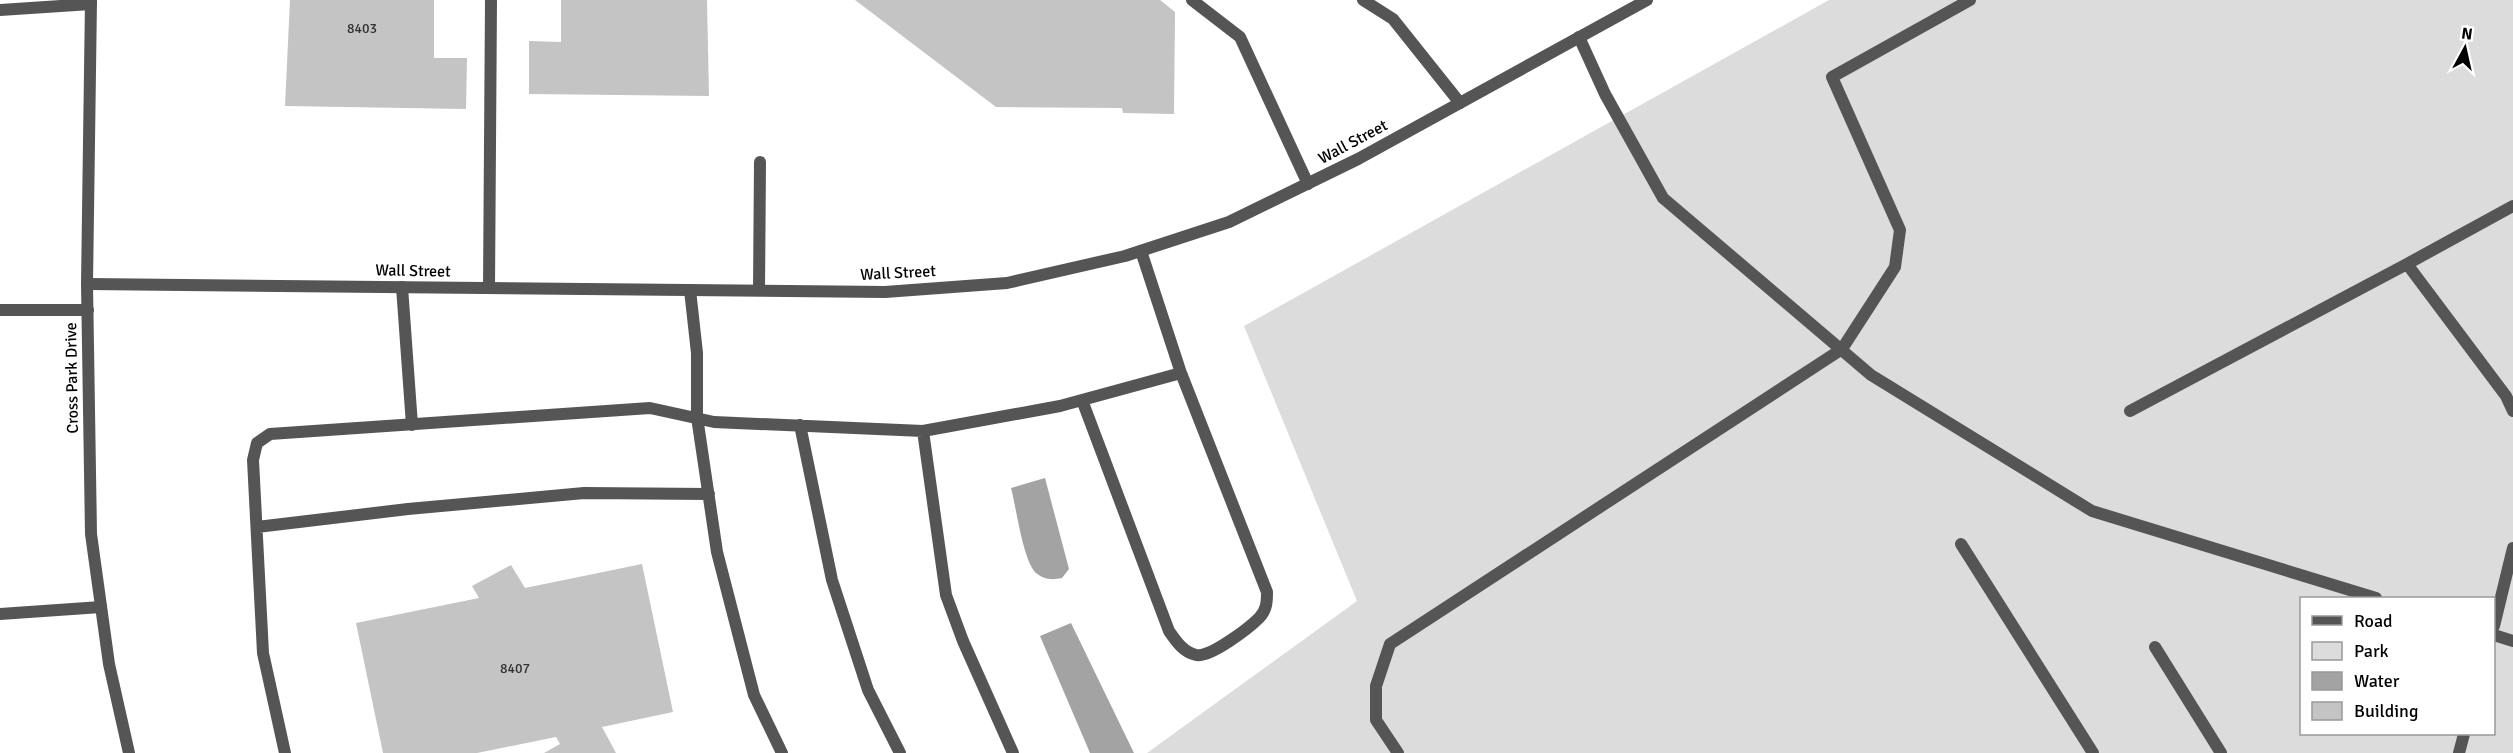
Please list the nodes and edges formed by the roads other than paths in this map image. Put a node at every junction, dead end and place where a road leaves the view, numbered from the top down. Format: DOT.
graph roads {
  1 [pos="491,0"];
  2 [pos="1192,0"];
  3 [pos="1363,0"];
  4 [pos="1647,0"];
  5 [pos="1970,0"];
  6 [pos="91,2"];
  7 [pos="0,10"];
  8 [pos="1579,37"];
  9 [pos="1460,103"];
  10 [pos="760,162"];
  11 [pos="1308,184"];
  12 [pos="2513,207"];
  13 [pos="1141,251"];
  14 [pos="2407,264"];
  15 [pos="87,284"];
  16 [pos="402,287"];
  17 [pos="489,288"];
  18 [pos="690,290"];
  19 [pos="759,290"];
  20 [pos="0,310"];
  21 [pos="88,310"];
  22 [pos="1842,349"];
  23 [pos="1181,373"];
  24 [pos="1082,400"];
  25 [pos="2130,411"];
  26 [pos="2513,411"];
  27 [pos="697,417"];
  28 [pos="412,425"];
  29 [pos="800,425"];
  30 [pos="923,431"];
  31 [pos="709,494"];
  32 [pos="257,527"];
  33 [pos="1961,544"];
  34 [pos="2513,548"];
  35 [pos="2373,597"];
  36 [pos="101,607"];
  37 [pos="0,614"];
  38 [pos="2495,618"];
  39 [pos="2495,636"];
  40 [pos="2513,641"];
  41 [pos="2155,647"];
  42 [pos="2464,735"];
  43 [pos="129,753"];
  44 [pos="285,753"];
  45 [pos="782,753"];
  46 [pos="900,753"];
  47 [pos="1013,753"];
  48 [pos="1398,753"];
  49 [pos="2093,753"];
  50 [pos="2221,753"];
  51 [pos="2459,753"];
  1 -- 17 [label="street"];
  2 -- 11 [label="street"];
  3 -- 9 [label="street"];
  4 -- 8 [label="street, Wall Street"];
  5 -- 22 [label="street"];
  6 -- 7 [label="street"];
  6 -- 15 [label="street, Cross Park Drive"];
  8 -- 9 [label="street, Wall Street"];
  8 -- 22 [label="street"];
  9 -- 11 [label="street, Wall Street"];
  10 -- 19 [label="street"];
  11 -- 13 [label="street, Wall Street"];
  12 -- 14 [label="street"];
  13 -- 19 [label="street, Wall Street"];
  13 -- 23 [label="street"];
  14 -- 25 [label="street"];
  14 -- 26 [label="street"];
  15 -- 16 [label="street, Wall Street"];
  15 -- 21 [label="street, Cross Park Drive"];
  16 -- 17 [label="street, Wall Street"];
  16 -- 28 [label="street"];
  17 -- 18 [label="street, Wall Street"];
  18 -- 19 [label="street, Wall Street"];
  18 -- 27 [label="street"];
  20 -- 21 [label="street"];
  21 -- 36 [label="street, Cross Park Drive"];
  22 -- 35 [label="street"];
  22 -- 48 [label="street"];
  23 -- 24 [label="street"];
  23 -- 24 [label="street"];
  24 -- 30 [label="street"];
  27 -- 28 [label="street"];
  27 -- 29 [label="street"];
  27 -- 31 [label="street"];
  28 -- 32 [label="street"];
  29 -- 30 [label="street"];
  29 -- 46 [label="street"];
  30 -- 47 [label="street"];
  31 -- 32 [label="street"];
  31 -- 45 [label="street"];
  32 -- 44 [label="street"];
  33 -- 49 [label="street"];
  34 -- 38 [label="street"];
  36 -- 37 [label="street"];
  36 -- 43 [label="street, Cross Park Drive"];
  39 -- 40 [label="street"];
  41 -- 50 [label="street"];
  42 -- 51 [label="street"];
}
